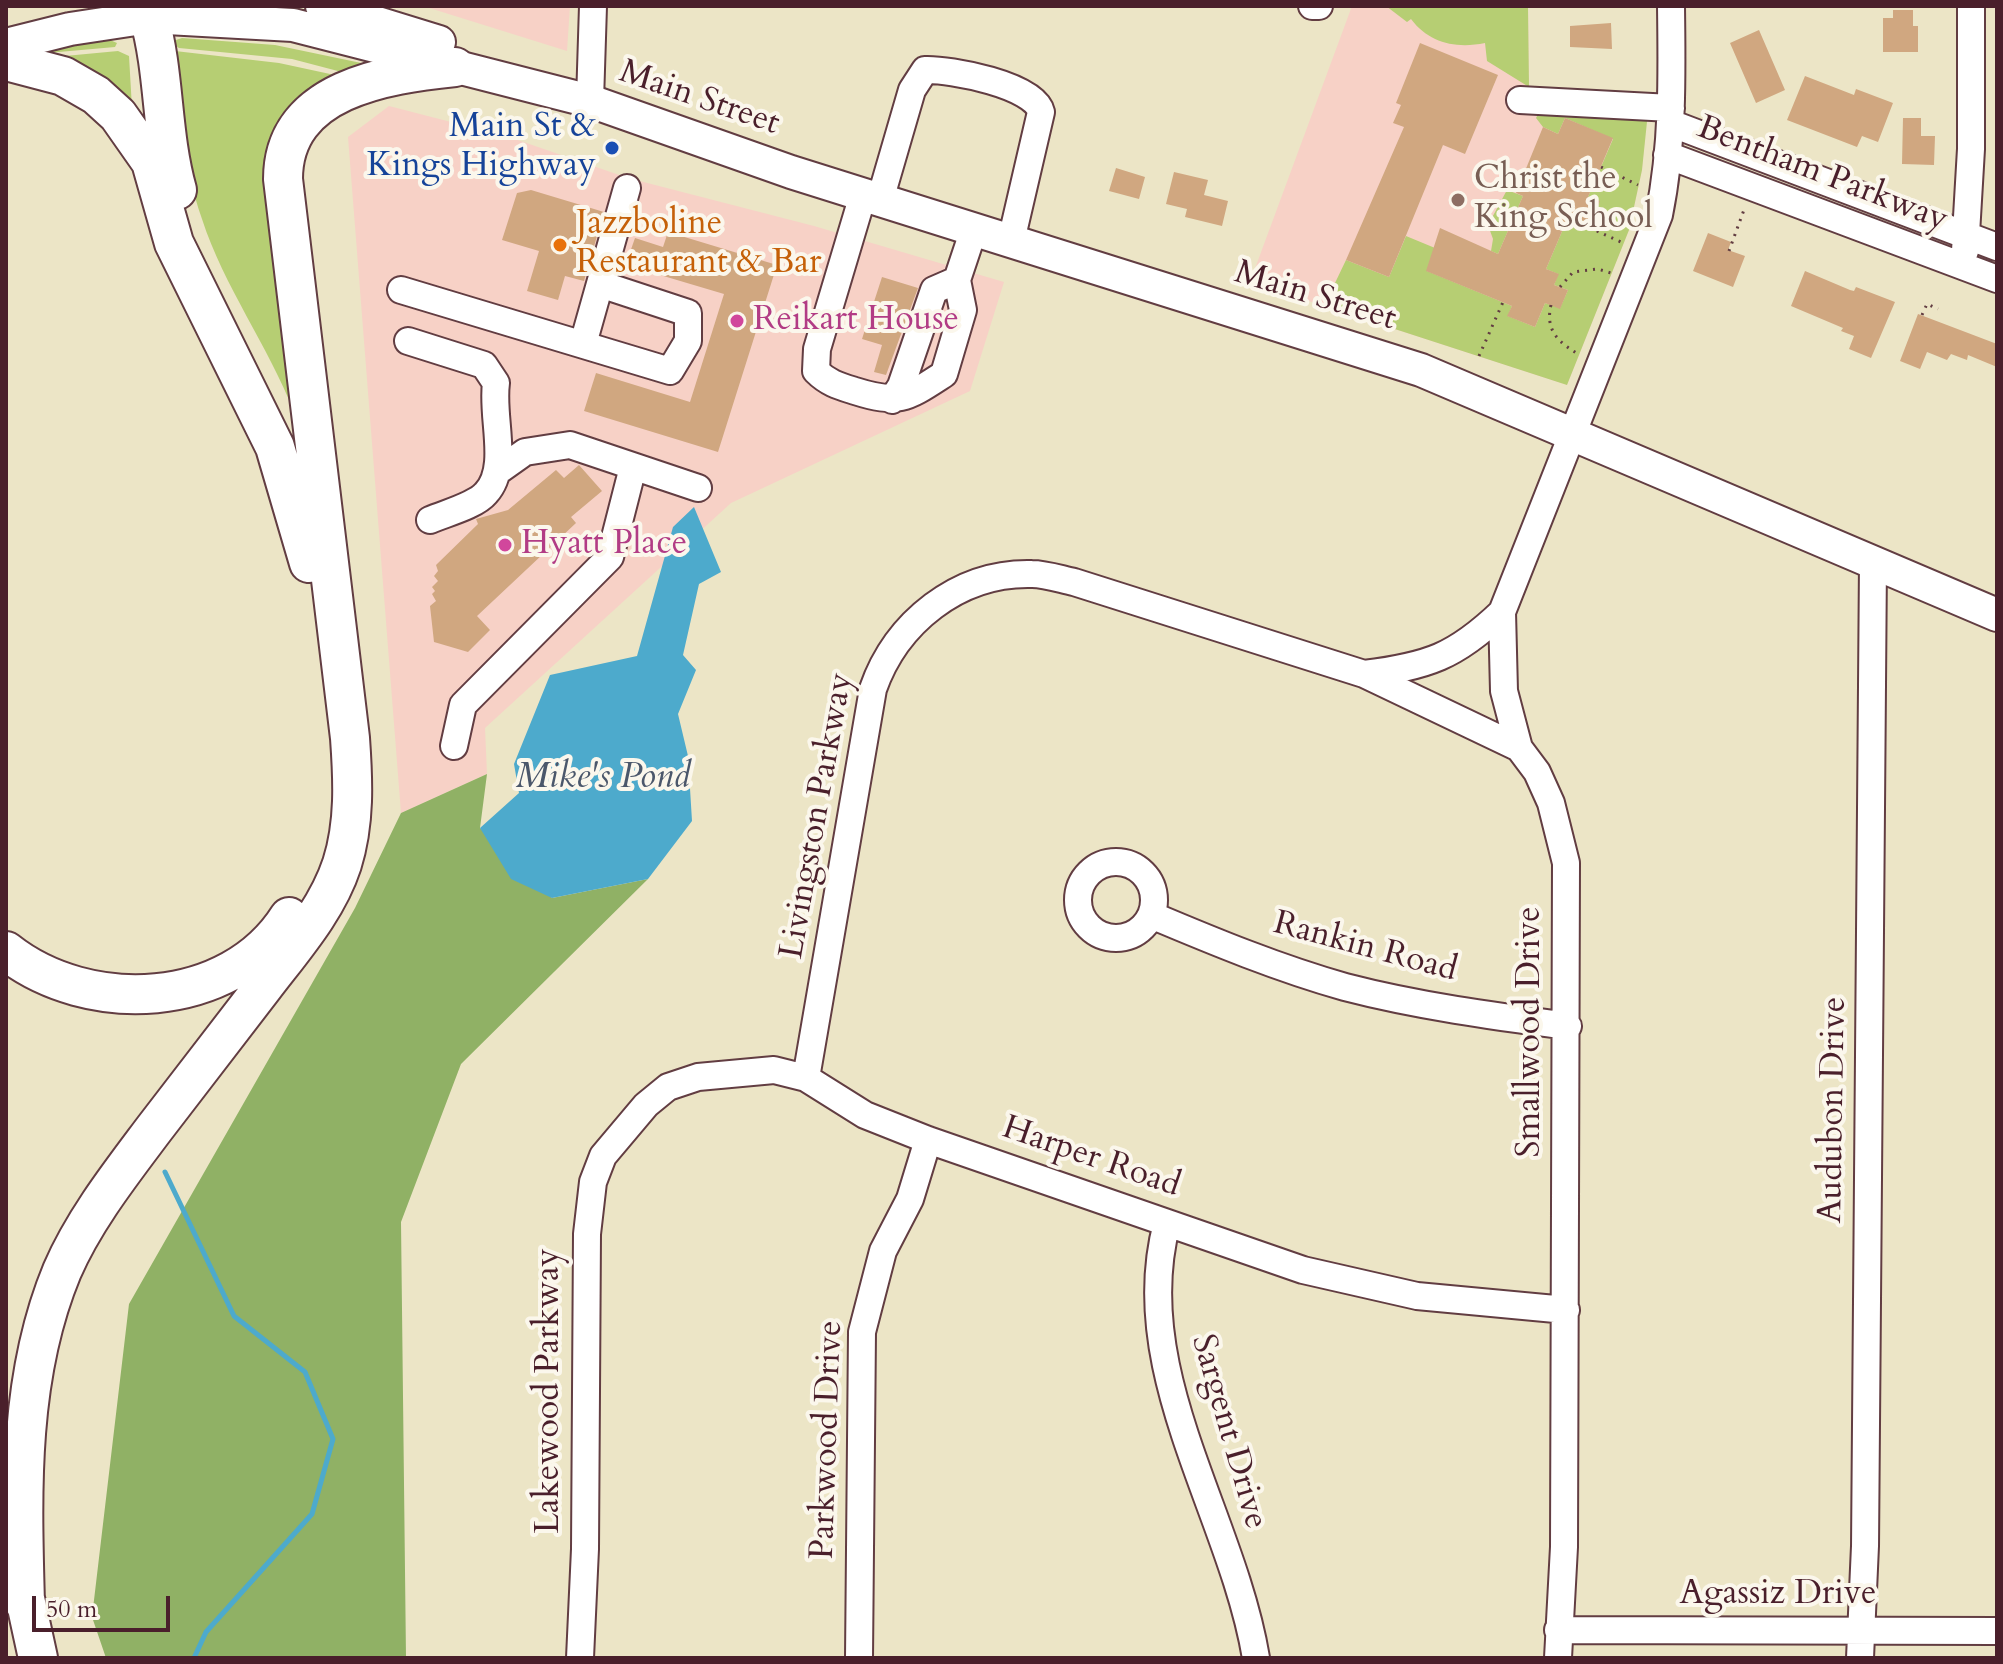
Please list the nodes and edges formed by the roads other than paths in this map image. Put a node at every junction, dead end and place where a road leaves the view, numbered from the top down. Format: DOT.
graph roads {
  1 [pos="111,6"];
  2 [pos="196,6"];
  3 [pos="276,6"];
  4 [pos="322,6"];
  5 [pos="593,6"];
  6 [pos="1312,6"];
  7 [pos="1319,6"];
  8 [pos="1671,6"];
  9 [pos="1971,6"];
  10 [pos="160,10"];
  11 [pos="6,44"];
  12 [pos="6,61"];
  13 [pos="455,67"];
  14 [pos="1520,100"];
  15 [pos="590,101"];
  16 [pos="1670,116"];
  17 [pos="1667,155"];
  18 [pos="151,162"];
  19 [pos="627,188"];
  20 [pos="872,197"];
  21 [pos="974,229"];
  22 [pos="1966,234"];
  23 [pos="1011,241"];
  24 [pos="1997,247"];
  25 [pos="1964,266"];
  26 [pos="1997,279"];
  27 [pos="951,282"];
  28 [pos="600,284"];
  29 [pos="401,290"];
  30 [pos="408,341"];
  31 [pos="583,344"];
  32 [pos="902,388"];
  33 [pos="1573,434"];
  34 [pos="633,467"];
  35 [pos="501,469"];
  36 [pos="698,488"];
  37 [pos="430,520"];
  38 [pos="1873,562"];
  39 [pos="330,569"];
  40 [pos="1502,612"];
  41 [pos="1997,615"];
  42 [pos="1364,674"];
  43 [pos="454,746"];
  44 [pos="1519,748"];
  45 [pos="1151,915"];
  46 [pos="6,951"];
  47 [pos="1568,1026"];
  48 [pos="806,1078"];
  49 [pos="621,1132"];
  50 [pos="928,1140"];
  51 [pos="1167,1223"];
  52 [pos="1566,1310"];
  53 [pos="6,1498"];
  54 [pos="25,1604"];
  55 [pos="1558,1630"];
  56 [pos="1860,1631"];
  57 [pos="1997,1631"];
  58 [pos="38,1658"];
  59 [pos="580,1658"];
  60 [pos="859,1658"];
  61 [pos="1256,1658"];
  62 [pos="1558,1658"];
  63 [pos="1860,1658"];
  1 -- 11 [label="main road"];
  2 -- 3 [label="main road"];
  4 -- 15 [label="main road, Main Street"];
  5 -- 15 [label="street"];
  6 -- 7 [label="street"];
  8 -- 16 [label="street, Smallwood Drive"];
  9 -- 22 [label="street"];
  10 -- 11 [label="main road, Main Street"];
  10 -- 13 [label="main road, Main Street"];
  10 -- 18 [label="highway"];
  10 -- 39 [label="highway"];
  12 -- 18 [label="highway"];
  13 -- 15 [label="main road, Main Street"];
  13 -- 39 [label="highway"];
  14 -- 16 [label="street, Bentham Parkway"];
  15 -- 20 [label="main road, Main Street"];
  16 -- 17 [label="street, Smallwood Drive"];
  16 -- 22 [label="street, Bentham Parkway"];
  17 -- 25 [label="street, Bentham Parkway"];
  17 -- 33 [label="street, Smallwood Drive"];
  18 -- 46 [label="highway"];
  19 -- 28 [label="street"];
  20 -- 21 [label="main road, Main Street"];
  20 -- 23 [label="street"];
  20 -- 32 [label="street"];
  21 -- 23 [label="main road, Main Street"];
  21 -- 27 [label="street"];
  22 -- 24 [label="street, Bentham Parkway"];
  22 -- 25 [label="street"];
  23 -- 33 [label="main road, Main Street"];
  25 -- 26 [label="street, Bentham Parkway"];
  27 -- 32 [label="street"];
  27 -- 32 [label="street"];
  28 -- 31 [label="street"];
  28 -- 31 [label="street"];
  29 -- 31 [label="street"];
  30 -- 35 [label="street"];
  33 -- 38 [label="main road, Main Street"];
  33 -- 40 [label="street, Smallwood Drive"];
  34 -- 35 [label="street"];
  34 -- 36 [label="street"];
  34 -- 43 [label="street"];
  35 -- 37 [label="street"];
  38 -- 41 [label="main road, Main Street"];
  38 -- 56 [label="street, Audubon Drive"];
  39 -- 54 [label="highway"];
  40 -- 42 [label="street, Livingston Parkway"];
  40 -- 44 [label="street, Smallwood Drive"];
  42 -- 44 [label="street, Livingston Parkway"];
  42 -- 48 [label="street, Livingston Parkway"];
  44 -- 47 [label="street, Smallwood Drive"];
  45 -- 47 [label="street, Rankin Road"];
  47 -- 52 [label="street, Smallwood Drive"];
  48 -- 49 [label="street, Harper Road"];
  48 -- 50 [label="street, Harper Road"];
  49 -- 59 [label="street, Lakewood Parkway"];
  50 -- 51 [label="street, Harper Road"];
  50 -- 60 [label="street, Parkwood Drive"];
  51 -- 52 [label="street, Harper Road"];
  51 -- 61 [label="street, Sargent Drive"];
  52 -- 55 [label="street, Smallwood Drive"];
  53 -- 54 [label="highway"];
  54 -- 58 [label="highway"];
  55 -- 56 [label="street, Agassiz Drive"];
  55 -- 62 [label="street, Smallwood Drive"];
  56 -- 57 [label="street, Agassiz Drive"];
  56 -- 63 [label="street, Audubon Drive"];
}
